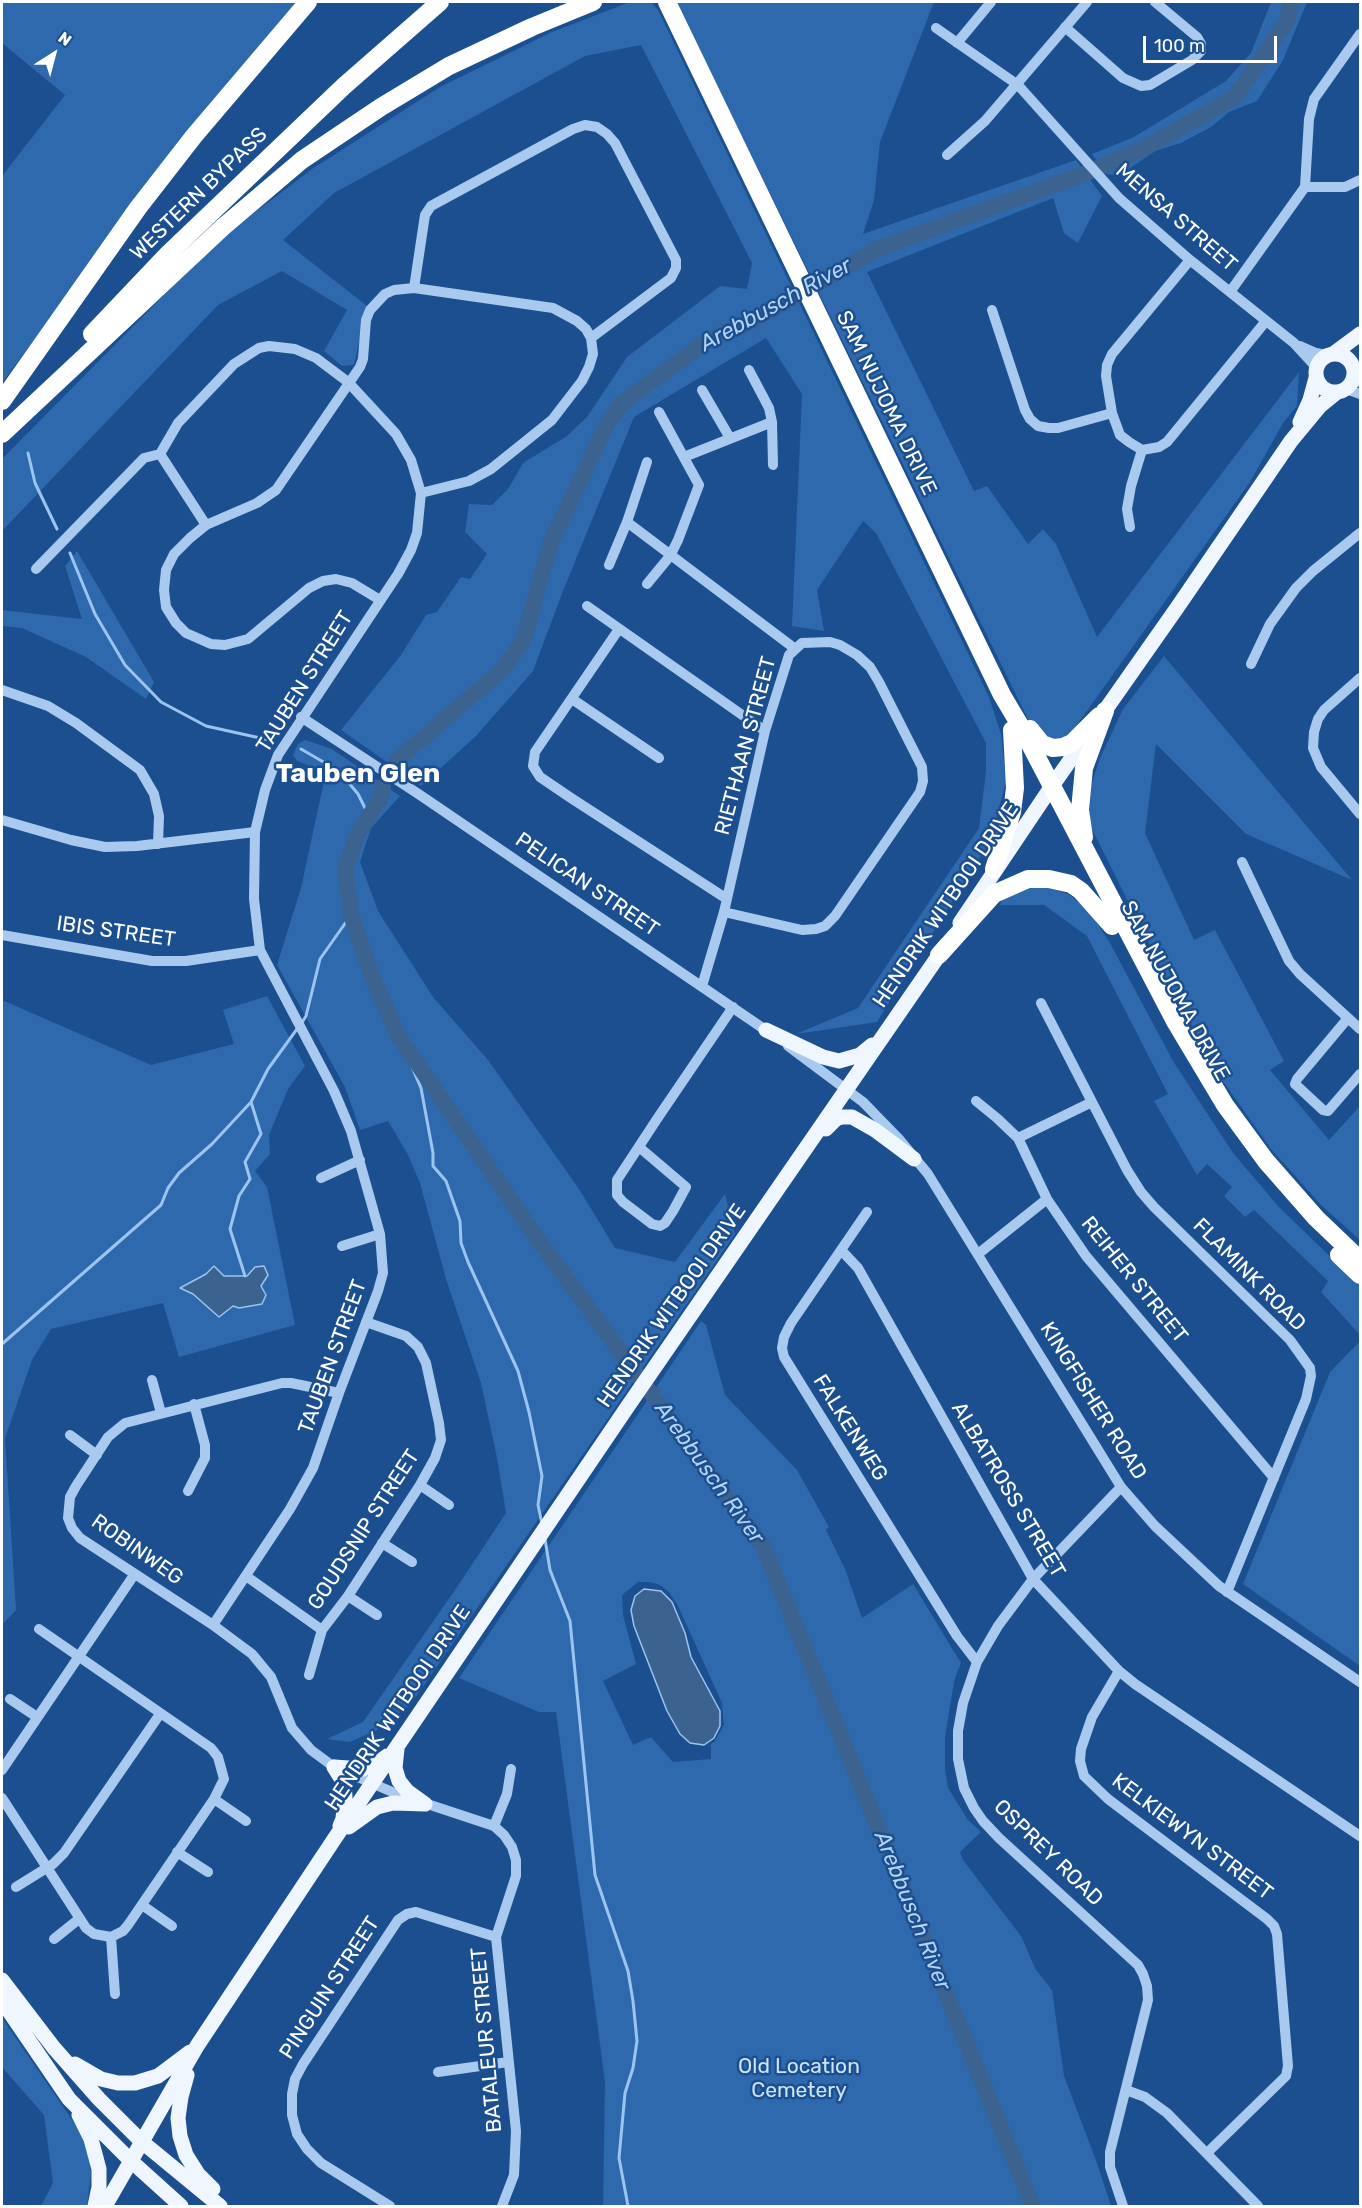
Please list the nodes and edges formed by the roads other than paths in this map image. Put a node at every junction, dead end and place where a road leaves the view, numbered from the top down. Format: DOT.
graph roads {
  1 [pos="308,2"];
  2 [pos="440,2"];
  3 [pos="593,2"];
  4 [pos="667,2"];
  5 [pos="991,2"];
  6 [pos="1087,2"];
  7 [pos="1155,2"];
  8 [pos="1065,27"];
  9 [pos="936,28"];
  10 [pos="1360,34"];
  11 [pos="957,43"];
  12 [pos="1018,85"];
  13 [pos="946,155"];
  14 [pos="1360,180"];
  15 [pos="1305,188"];
  16 [pos="1190,260"];
  17 [pos="414,288"];
  18 [pos="1230,292"];
  19 [pos="992,310"];
  20 [pos="1266,321"];
  21 [pos="1360,334"];
  22 [pos="591,338"];
  23 [pos="1294,343"];
  24 [pos="1360,353"];
  25 [pos="1330,354"];
  26 [pos="749,370"];
  27 [pos="1316,373"];
  28 [pos="1356,374"];
  29 [pos="348,382"];
  30 [pos="702,390"];
  31 [pos="1348,392"];
  32 [pos="2,401"];
  33 [pos="659,412"];
  34 [pos="1112,413"];
  35 [pos="772,422"];
  36 [pos="2,433"];
  37 [pos="730,438"];
  38 [pos="1291,441"];
  39 [pos="1142,450"];
  40 [pos="160,454"];
  41 [pos="684,457"];
  42 [pos="647,462"];
  43 [pos="773,465"];
  44 [pos="421,493"];
  45 [pos="627,522"];
  46 [pos="206,525"];
  47 [pos="1130,527"];
  48 [pos="1360,533"];
  49 [pos="670,556"];
  50 [pos="609,565"];
  51 [pos="36,569"];
  52 [pos="647,584"];
  53 [pos="380,600"];
  54 [pos="587,606"];
  55 [pos="619,629"];
  56 [pos="794,648"];
  57 [pos="1251,664"];
  58 [pos="1360,678"];
  59 [pos="2,690"];
  60 [pos="1002,695"];
  61 [pos="572,699"];
  62 [pos="1105,711"];
  63 [pos="301,717"];
  64 [pos="1012,730"];
  65 [pos="765,731"];
  66 [pos="658,758"];
  67 [pos="1048,791"];
  68 [pos="1360,814"];
  69 [pos="2,820"];
  70 [pos="255,832"];
  71 [pos="158,844"];
  72 [pos="1090,858"];
  73 [pos="1242,862"];
  74 [pos="994,869"];
  75 [pos="727,899"];
  76 [pos="724,912"];
  77 [pos="1112,926"];
  78 [pos="2,935"];
  79 [pos="260,950"];
  80 [pos="939,955"];
  81 [pos="702,986"];
  82 [pos="1041,1003"];
  83 [pos="734,1007"];
  84 [pos="1348,1018"];
  85 [pos="1360,1029"];
  86 [pos="766,1030"];
  87 [pos="883,1034"];
  88 [pos="1360,1074"];
  89 [pos="847,1089"];
  90 [pos="976,1101"];
  91 [pos="1092,1102"];
  92 [pos="1018,1138"];
  93 [pos="639,1147"];
  94 [pos="914,1159"];
  95 [pos="360,1160"];
  96 [pos="797,1163"];
  97 [pos="321,1178"];
  98 [pos="1047,1199"];
  99 [pos="867,1212"];
  100 [pos="380,1234"];
  101 [pos="342,1246"];
  102 [pos="841,1250"];
  103 [pos="978,1254"];
  104 [pos="1360,1260"];
  105 [pos="1360,1275"];
  106 [pos="366,1322"];
  107 [pos="152,1380"];
  108 [pos="339,1393"];
  109 [pos="194,1404"];
  110 [pos="161,1413"];
  111 [pos="70,1435"];
  112 [pos="97,1455"];
  113 [pos="1274,1478"];
  114 [pos="420,1485"];
  115 [pos="1121,1487"];
  116 [pos="188,1491"];
  117 [pos="449,1506"];
  118 [pos="382,1543"];
  119 [pos="412,1562"];
  120 [pos="135,1575"];
  121 [pos="246,1576"];
  122 [pos="1033,1579"];
  123 [pos="1227,1592"];
  124 [pos="348,1596"];
  125 [pos="377,1615"];
  126 [pos="213,1625"];
  127 [pos="39,1629"];
  128 [pos="322,1630"];
  129 [pos="79,1656"];
  130 [pos="977,1662"];
  131 [pos="1119,1671"];
  132 [pos="309,1675"];
  133 [pos="1360,1682"];
  134 [pos="10,1699"];
  135 [pos="160,1714"];
  136 [pos="37,1718"];
  137 [pos="397,1749"];
  138 [pos="334,1767"];
  139 [pos="2,1770"];
  140 [pos="511,1770"];
  141 [pos="373,1783"];
  142 [pos="2,1798"];
  143 [pos="214,1799"];
  144 [pos="425,1804"];
  145 [pos="6,1815"];
  146 [pos="246,1821"];
  147 [pos="494,1826"];
  148 [pos="1360,1836"];
  149 [pos="335,1838"];
  150 [pos="177,1852"];
  151 [pos="47,1867"];
  152 [pos="208,1872"];
  153 [pos="16,1887"];
  154 [pos="142,1905"];
  155 [pos="79,1918"];
  156 [pos="172,1926"];
  157 [pos="111,1937"];
  158 [pos="496,1937"];
  159 [pos="54,1939"];
  160 [pos="2,1980"];
  161 [pos="115,1994"];
  162 [pos="2,2001"];
  163 [pos="197,2046"];
  164 [pos="54,2048"];
  165 [pos="508,2062"];
  166 [pos="438,2072"];
  167 [pos="1126,2090"];
  168 [pos="69,2098"];
  169 [pos="141,2141"];
  170 [pos="1207,2153"];
  171 [pos="130,2160"];
  172 [pos="95,2206"];
  173 [pos="105,2206"];
  174 [pos="181,2206"];
  175 [pos="220,2206"];
  176 [pos="229,2206"];
  177 [pos="390,2206"];
  178 [pos="502,2206"];
  179 [pos="1123,2206"];
  180 [pos="1258,2206"];
  1 -- 32 [label="highway"];
  2 -- 36 [label="highway, WESTERN BYPASS"];
  3 -- 36 [label="highway"];
  4 -- 60 [label="highway, SAM NUJOMA DRIVE"];
  5 -- 11 [label="street"];
  6 -- 8 [label="street"];
  7 -- 8 [label="street"];
  8 -- 12 [label="street"];
  9 -- 11 [label="street, MENSA STREET"];
  10 -- 15 [label="street"];
  11 -- 12 [label="street, MENSA STREET"];
  12 -- 13 [label="street"];
  12 -- 16 [label="street, MENSA STREET"];
  14 -- 15 [label="street"];
  15 -- 18 [label="street"];
  16 -- 18 [label="street, MENSA STREET"];
  16 -- 34 [label="street"];
  17 -- 22 [label="street"];
  17 -- 22 [label="street"];
  17 -- 29 [label="street"];
  18 -- 20 [label="street, MENSA STREET"];
  19 -- 34 [label="street"];
  20 -- 23 [label="street, MENSA STREET"];
  20 -- 39 [label="street"];
  21 -- 25 [label="main road"];
  22 -- 44 [label="street"];
  23 -- 25 [label="street, MENSA STREET"];
  23 -- 27 [label="street, MENSA STREET"];
  24 -- 28 [label="main road"];
  25 -- 27 [label="main road"];
  25 -- 28 [label="main road"];
  26 -- 35 [label="street"];
  27 -- 31 [label="main road"];
  27 -- 38 [label="main road, HENDRIK WITBOOI DRIVE"];
  28 -- 31 [label="main road"];
  29 -- 40 [label="street, TAUBEN STREET"];
  29 -- 44 [label="street, TAUBEN STREET"];
  29 -- 46 [label="street"];
  30 -- 37 [label="street"];
  31 -- 38 [label="main road, HENDRIK WITBOOI DRIVE"];
  33 -- 41 [label="street"];
  34 -- 39 [label="street"];
  35 -- 37 [label="street"];
  35 -- 43 [label="street"];
  37 -- 41 [label="street"];
  38 -- 62 [label="main road, HENDRIK WITBOOI DRIVE"];
  39 -- 47 [label="street"];
  40 -- 46 [label="street"];
  40 -- 51 [label="street"];
  41 -- 49 [label="street"];
  42 -- 45 [label="street"];
  44 -- 53 [label="street, TAUBEN STREET"];
  45 -- 49 [label="street"];
  45 -- 50 [label="street"];
  46 -- 53 [label="street"];
  48 -- 57 [label="street"];
  49 -- 52 [label="street"];
  49 -- 56 [label="street"];
  53 -- 63 [label="street, TAUBEN STREET"];
  54 -- 55 [label="street"];
  55 -- 61 [label="street"];
  55 -- 65 [label="street"];
  56 -- 65 [label="street, RIETHAAN STREET"];
  56 -- 76 [label="street, RIETHAAN STREET"];
  58 -- 68 [label="street"];
  59 -- 71 [label="street"];
  60 -- 62 [label="highway"];
  60 -- 64 [label="highway, SAM NUJOMA DRIVE"];
  60 -- 67 [label="highway, SAM NUJOMA DRIVE"];
  61 -- 66 [label="street"];
  61 -- 75 [label="street"];
  62 -- 67 [label="main road, HENDRIK WITBOOI DRIVE"];
  62 -- 72 [label="highway"];
  63 -- 70 [label="street, TAUBEN STREET"];
  63 -- 81 [label="street, PELICAN STREET"];
  64 -- 67 [label="highway, SAM NUJOMA DRIVE"];
  64 -- 74 [label="highway"];
  65 -- 75 [label="street, RIETHAAN STREET"];
  67 -- 72 [label="highway, SAM NUJOMA DRIVE"];
  67 -- 74 [label="main road, HENDRIK WITBOOI DRIVE"];
  67 -- 77 [label="highway, SAM NUJOMA DRIVE"];
  69 -- 71 [label="street"];
  70 -- 71 [label="street"];
  70 -- 79 [label="street, TAUBEN STREET"];
  72 -- 104 [label="highway, SAM NUJOMA DRIVE"];
  73 -- 84 [label="street"];
  74 -- 80 [label="main road, HENDRIK WITBOOI DRIVE"];
  75 -- 76 [label="street, RIETHAAN STREET"];
  76 -- 81 [label="street, RIETHAAN STREET"];
  77 -- 80 [label="highway"];
  77 -- 105 [label="highway, SAM NUJOMA DRIVE"];
  78 -- 79 [label="street, IBIS STREET"];
  79 -- 95 [label="street, TAUBEN STREET"];
  80 -- 87 [label="main road, HENDRIK WITBOOI DRIVE"];
  81 -- 83 [label="street, PELICAN STREET"];
  82 -- 91 [label="street, FLAMINK ROAD"];
  83 -- 86 [label="street, PELICAN STREET"];
  83 -- 93 [label="street"];
  84 -- 85 [label="street"];
  84 -- 88 [label="street"];
  86 -- 87 [label="main road"];
  86 -- 89 [label="street, PELICAN STREET"];
  87 -- 89 [label="main road, HENDRIK WITBOOI DRIVE"];
  89 -- 94 [label="street, KINGFISHER ROAD"];
  89 -- 96 [label="main road, HENDRIK WITBOOI DRIVE"];
  90 -- 92 [label="street, REIHER STREET"];
  91 -- 92 [label="street"];
  91 -- 113 [label="street, FLAMINK ROAD"];
  92 -- 98 [label="street, REIHER STREET"];
  93 -- 93 [label="street"];
  94 -- 96 [label="main road"];
  94 -- 103 [label="street, KINGFISHER ROAD"];
  95 -- 97 [label="street"];
  95 -- 100 [label="street, TAUBEN STREET"];
  96 -- 137 [label="main road, HENDRIK WITBOOI DRIVE"];
  98 -- 103 [label="street"];
  98 -- 113 [label="street, REIHER STREET"];
  99 -- 102 [label="street, FALKENWEG"];
  100 -- 101 [label="street"];
  100 -- 106 [label="street, TAUBEN STREET"];
  102 -- 122 [label="street, ALBATROSS STREET"];
  102 -- 130 [label="street, FALKENWEG"];
  103 -- 115 [label="street, KINGFISHER ROAD"];
  106 -- 108 [label="street, TAUBEN STREET"];
  106 -- 114 [label="street, GOUDSNIP STREET"];
  107 -- 110 [label="street"];
  108 -- 109 [label="street, ROBINWEG"];
  108 -- 121 [label="street, TAUBEN STREET"];
  109 -- 110 [label="street, ROBINWEG"];
  109 -- 116 [label="street"];
  110 -- 112 [label="street, ROBINWEG"];
  111 -- 112 [label="street"];
  112 -- 120 [label="street, ROBINWEG"];
  113 -- 123 [label="street, FLAMINK ROAD"];
  114 -- 117 [label="street"];
  114 -- 118 [label="street, GOUDSNIP STREET"];
  115 -- 122 [label="street, OSPREY ROAD"];
  115 -- 123 [label="street, KINGFISHER ROAD"];
  118 -- 119 [label="street"];
  118 -- 124 [label="street, GOUDSNIP STREET"];
  120 -- 126 [label="street, ROBINWEG"];
  120 -- 129 [label="street"];
  121 -- 126 [label="street, TAUBEN STREET"];
  121 -- 128 [label="street"];
  122 -- 130 [label="street, OSPREY ROAD"];
  122 -- 131 [label="street, ALBATROSS STREET"];
  123 -- 133 [label="street, KINGFISHER ROAD"];
  124 -- 125 [label="street"];
  124 -- 128 [label="street, GOUDSNIP STREET"];
  126 -- 138 [label="street, ROBINWEG"];
  127 -- 129 [label="street"];
  128 -- 132 [label="street, GOUDSNIP STREET"];
  129 -- 135 [label="street"];
  129 -- 136 [label="street"];
  130 -- 167 [label="street, OSPREY ROAD"];
  131 -- 148 [label="street, ALBATROSS STREET"];
  131 -- 170 [label="street, KELKIEWYN STREET"];
  134 -- 136 [label="street"];
  135 -- 143 [label="street"];
  135 -- 151 [label="street"];
  136 -- 139 [label="street"];
  137 -- 138 [label="main road"];
  137 -- 141 [label="main road, HENDRIK WITBOOI DRIVE"];
  137 -- 144 [label="main road"];
  138 -- 141 [label="street, ROBINWEG"];
  138 -- 149 [label="main road"];
  140 -- 147 [label="street"];
  141 -- 144 [label="street"];
  141 -- 149 [label="main road, HENDRIK WITBOOI DRIVE"];
  142 -- 145 [label="street"];
  143 -- 146 [label="street"];
  143 -- 150 [label="street"];
  144 -- 147 [label="street"];
  144 -- 149 [label="main road"];
  145 -- 151 [label="street"];
  147 -- 158 [label="street, BATALEUR STREET"];
  149 -- 163 [label="main road, HENDRIK WITBOOI DRIVE"];
  150 -- 152 [label="street"];
  150 -- 154 [label="street"];
  151 -- 153 [label="street"];
  151 -- 155 [label="street"];
  154 -- 156 [label="street"];
  154 -- 157 [label="street"];
  155 -- 157 [label="street"];
  155 -- 159 [label="street"];
  157 -- 161 [label="street"];
  158 -- 165 [label="street, BATALEUR STREET"];
  158 -- 177 [label="street, PINGUIN STREET"];
  160 -- 164 [label="main road"];
  162 -- 168 [label="main road"];
  163 -- 164 [label="main road"];
  163 -- 169 [label="main road, HENDRIK WITBOOI DRIVE"];
  163 -- 176 [label="main road"];
  164 -- 169 [label="main road"];
  165 -- 166 [label="street"];
  165 -- 178 [label="street, BATALEUR STREET"];
  167 -- 170 [label="street"];
  167 -- 179 [label="street, OSPREY ROAD"];
  168 -- 171 [label="main road"];
  168 -- 172 [label="main road"];
  169 -- 171 [label="main road, HENDRIK WITBOOI DRIVE"];
  169 -- 175 [label="main road"];
  170 -- 180 [label="street"];
  171 -- 173 [label="main road, HENDRIK WITBOOI DRIVE"];
  171 -- 174 [label="main road"];
}
